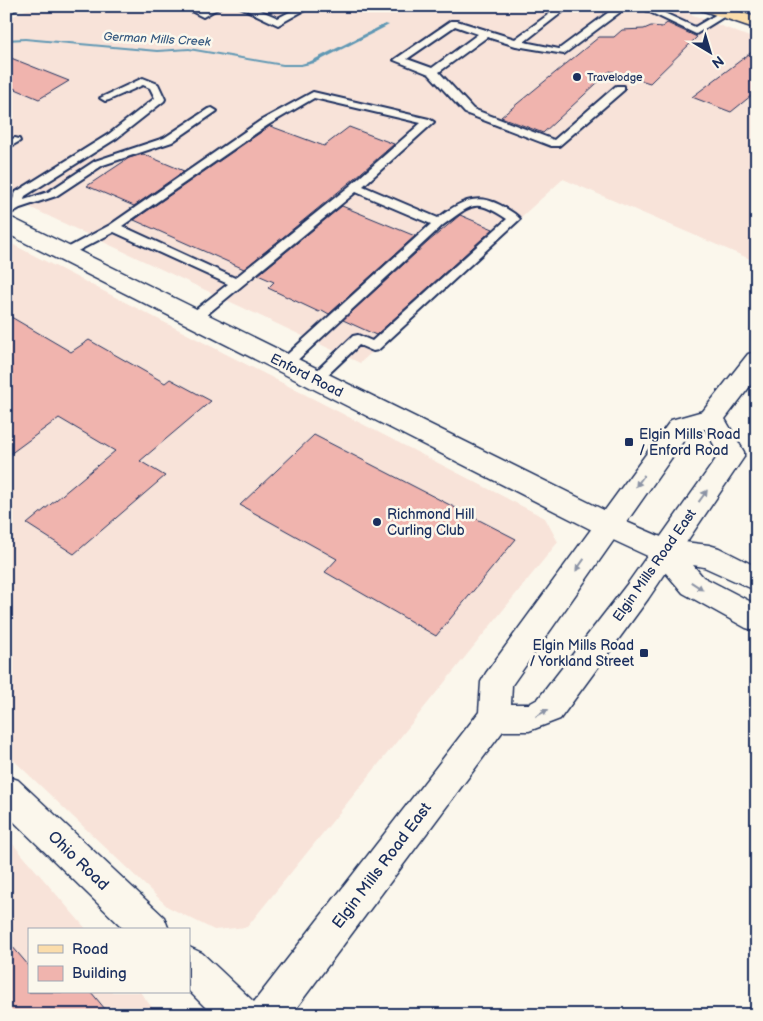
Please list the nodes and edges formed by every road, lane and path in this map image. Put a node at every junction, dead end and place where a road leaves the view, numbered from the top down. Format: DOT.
graph roads {
  1 [pos="10,6"];
  2 [pos="185,6"];
  3 [pos="218,6"];
  4 [pos="242,6"];
  5 [pos="308,6"];
  6 [pos="566,6"];
  7 [pos="622,6"];
  8 [pos="642,6"];
  9 [pos="707,6"];
  10 [pos="744,6"];
  11 [pos="6,8"];
  12 [pos="757,11"];
  13 [pos="725,13"];
  14 [pos="757,24"];
  15 [pos="486,33"];
  16 [pos="516,43"];
  17 [pos="433,72"];
  18 [pos="620,88"];
  19 [pos="104,98"];
  20 [pos="212,111"];
  21 [pos="355,187"];
  22 [pos="9,214"];
  23 [pos="439,223"];
  24 [pos="114,227"];
  25 [pos="64,253"];
  26 [pos="236,284"];
  27 [pos="194,318"];
  28 [pos="757,360"];
  29 [pos="285,364"];
  30 [pos="315,379"];
  31 [pos="712,418"];
  32 [pos="608,525"];
  33 [pos="664,550"];
  34 [pos="757,580"];
  35 [pos="757,619"];
  36 [pos="494,716"];
  37 [pos="6,791"];
  38 [pos="149,928"];
  39 [pos="190,967"];
  40 [pos="241,1015"];
  41 [pos="267,1015"];
  1 -- 11 [label="street"];
  2 -- 3 [label="lane"];
  4 -- 5 [label="lane"];
  6 -- 16 [label="lane"];
  7 -- 8 [label="lane"];
  7 -- 16 [label="lane"];
  8 -- 13 [label="lane"];
  9 -- 13 [label="main road"];
  10 -- 12 [label="lane"];
  13 -- 14 [label="main road"];
  15 -- 16 [label="lane"];
  15 -- 17 [label="lane"];
  15 -- 17 [label="lane"];
  17 -- 18 [label="lane"];
  19 -- 22 [label="lane"];
  20 -- 22 [label="lane"];
  21 -- 23 [label="lane"];
  21 -- 24 [label="lane"];
  21 -- 26 [label="lane"];
  22 -- 25 [label="street, Enford Road"];
  23 -- 29 [label="lane"];
  23 -- 30 [label="lane"];
  24 -- 25 [label="lane"];
  24 -- 26 [label="lane"];
  25 -- 27 [label="street, Enford Road"];
  26 -- 27 [label="lane"];
  27 -- 29 [label="street, Enford Road"];
  28 -- 31 [label="street"];
  29 -- 30 [label="street, Enford Road"];
  30 -- 32 [label="street, Enford Road"];
  31 -- 32 [label="street, one-way"];
  33 -- 31 [label="street, Elgin Mills Road East, one-way"];
  32 -- 33 [label="street, Enford Road"];
  32 -- 36 [label="street, one-way"];
  33 -- 34 [label="street"];
  33 -- 35 [label="street, one-way"];
  36 -- 33 [label="street, Elgin Mills Road East, one-way"];
  36 -- 41 [label="street, Elgin Mills Road East"];
  37 -- 38 [label="street, Ohio Road"];
  39 -- 40 [label="street"];
}
